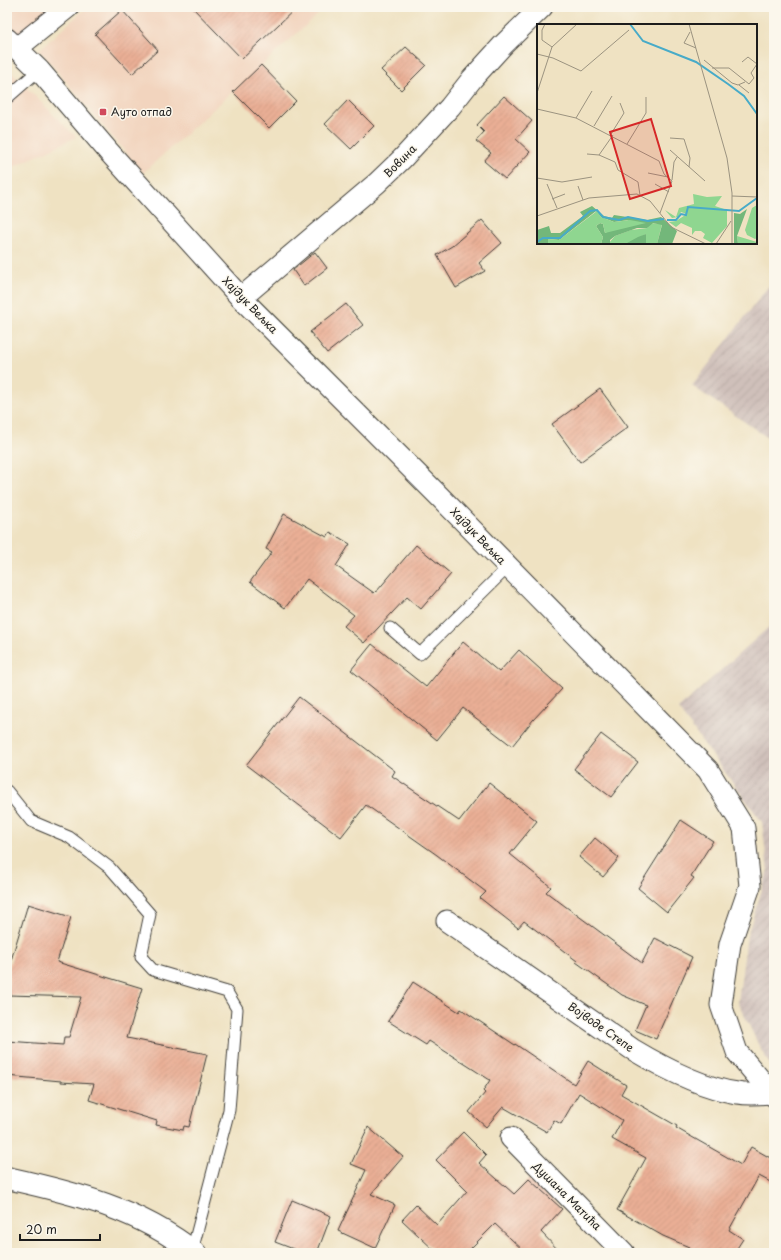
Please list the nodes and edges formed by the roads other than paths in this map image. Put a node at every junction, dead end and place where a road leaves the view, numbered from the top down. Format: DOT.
graph roads {
  1 [pos="68,7"];
  2 [pos="542,7"];
  3 [pos="12,44"];
  4 [pos="39,70"];
  5 [pos="7,98"];
  6 [pos="241,298"];
  7 [pos="508,567"];
  8 [pos="390,628"];
  9 [pos="7,791"];
  10 [pos="447,921"];
  11 [pos="773,1094"];
  12 [pos="511,1138"];
  13 [pos="7,1178"];
  14 [pos="194,1252"];
  15 [pos="624,1253"];
  1 -- 3 [label="street"];
  2 -- 6 [label="street, Вовина"];
  3 -- 4 [label="street, Хајдук Вељка"];
  4 -- 5 [label="lane"];
  4 -- 6 [label="street, Хајдук Вељка"];
  6 -- 7 [label="street, Хајдук Вељка"];
  7 -- 8 [label="lane"];
  7 -- 11 [label="street, Хајдук Вељка"];
  9 -- 14 [label="lane"];
  10 -- 11 [label="street, Војводе Степе"];
  12 -- 15 [label="street, Душана Матића"];
  13 -- 14 [label="main road"];
}
